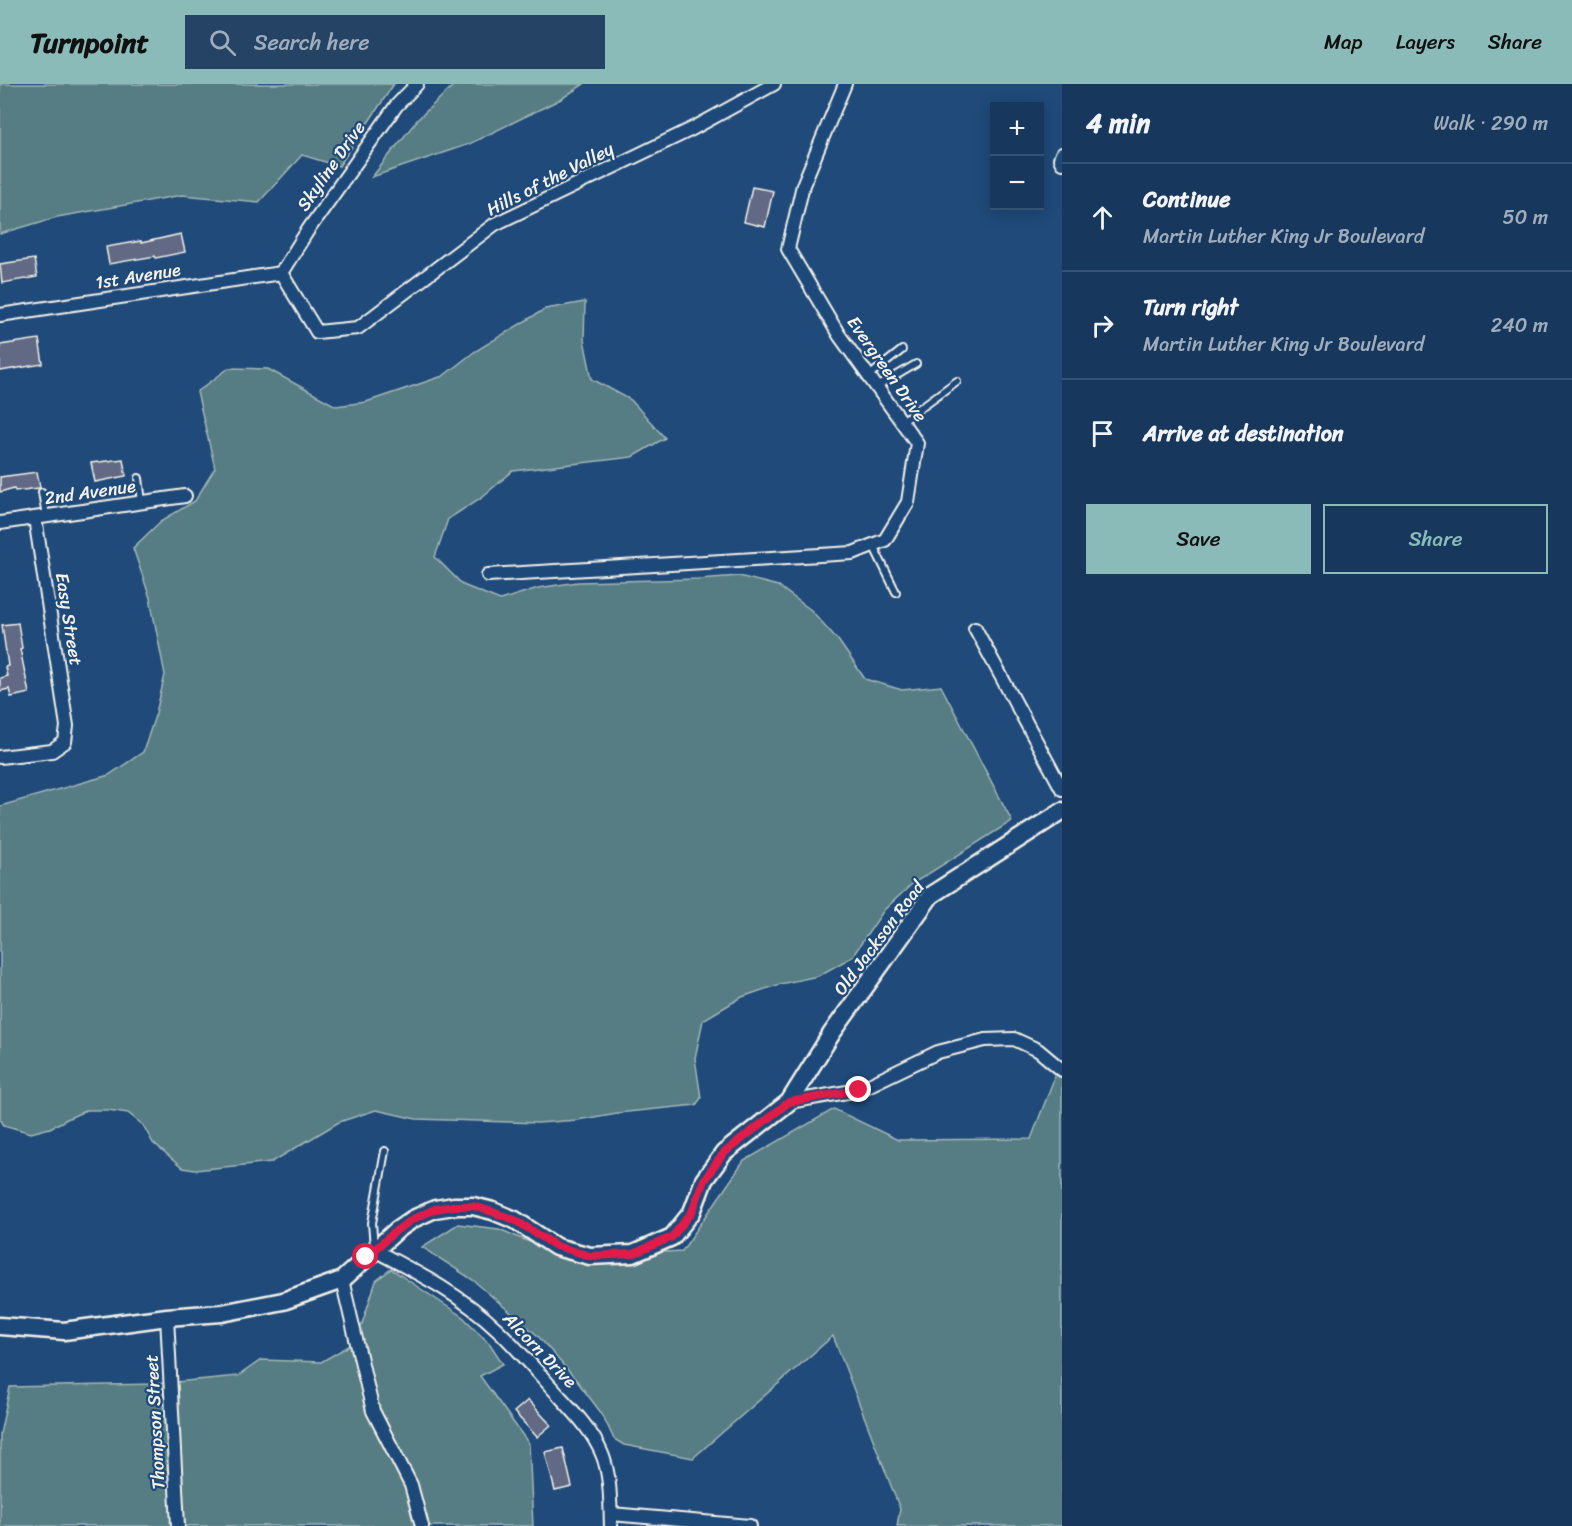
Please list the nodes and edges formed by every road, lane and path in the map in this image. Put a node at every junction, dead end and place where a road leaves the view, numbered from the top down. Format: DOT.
graph roads {
  1 [pos="417,84"];
  2 [pos="774,84"];
  3 [pos="845,84"];
  4 [pos="1062,154"];
  5 [pos="1062,164"];
  6 [pos="281,273"];
  7 [pos="0,315"];
  8 [pos="902,350"];
  9 [pos="916,364"];
  10 [pos="869,376"];
  11 [pos="957,381"];
  12 [pos="877,387"];
  13 [pos="902,421"];
  14 [pos="138,478"];
  15 [pos="42,492"];
  16 [pos="185,496"];
  17 [pos="142,502"];
  18 [pos="40,517"];
  19 [pos="0,523"];
  20 [pos="873,545"];
  21 [pos="488,575"];
  22 [pos="896,592"];
  23 [pos="975,628"];
  24 [pos="0,757"];
  25 [pos="1062,789"];
  26 [pos="1062,811"];
  27 [pos="1062,1070"];
  28 [pos="789,1102"];
  29 [pos="385,1151"];
  30 [pos="374,1250"];
  31 [pos="342,1280"];
  32 [pos="167,1317"];
  33 [pos="0,1326"];
  34 [pos="611,1520"];
  35 [pos="178,1526"];
  36 [pos="422,1526"];
  37 [pos="750,1526"];
  1 -- 6 [label="street, Skyline Drive"];
  2 -- 6 [label="street, Hills of the Valley"];
  3 -- 10 [label="street, Evergreen Drive"];
  4 -- 5 [label="street"];
  6 -- 7 [label="street, 1st Avenue"];
  8 -- 10 [label="lane"];
  9 -- 12 [label="lane"];
  10 -- 12 [label="street, Evergreen Drive"];
  11 -- 13 [label="lane"];
  12 -- 13 [label="street, Evergreen Drive"];
  13 -- 20 [label="street, Evergreen Drive"];
  14 -- 17 [label="lane"];
  15 -- 18 [label="lane"];
  16 -- 17 [label="street, 2nd Avenue"];
  17 -- 18 [label="street, 2nd Avenue"];
  18 -- 19 [label="street, 2nd Avenue"];
  18 -- 24 [label="street, Easy Street"];
  20 -- 21 [label="street, Evergreen Drive"];
  20 -- 22 [label="lane"];
  23 -- 25 [label="street"];
  26 -- 28 [label="street, Old Jackson Road"];
  27 -- 28 [label="street"];
  28 -- 30 [label="street, Old Jackson Road"];
  29 -- 30 [label="lane"];
  30 -- 31 [label="street, Old Jackson Road"];
  30 -- 34 [label="street, Alcorn Drive"];
  31 -- 32 [label="street"];
  31 -- 36 [label="street"];
  32 -- 33 [label="street"];
  32 -- 35 [label="street, Thompson Street"];
  34 -- 37 [label="street"];
}
